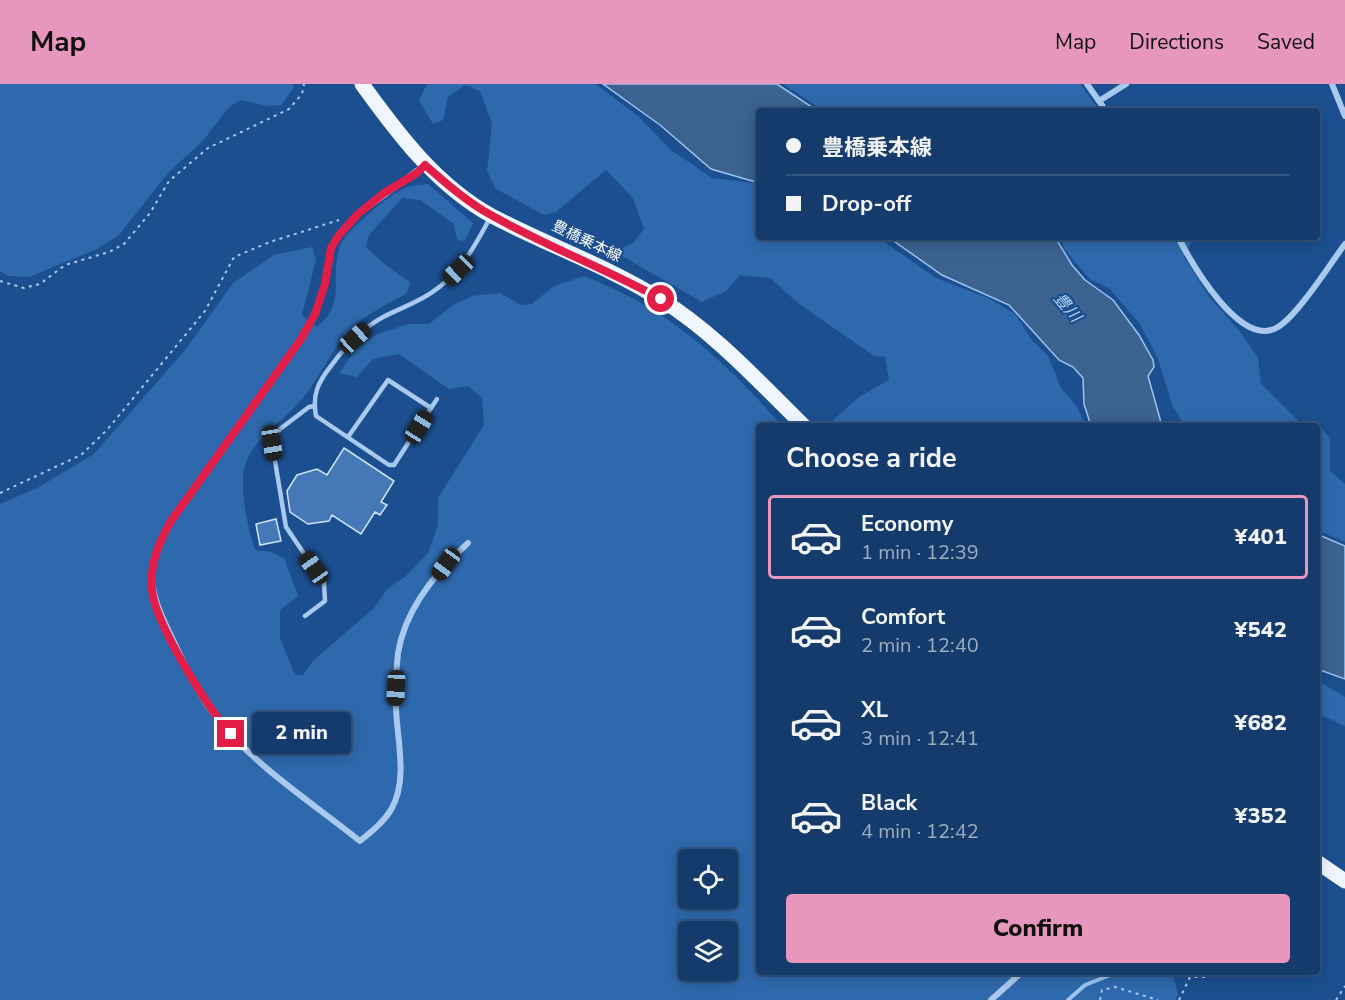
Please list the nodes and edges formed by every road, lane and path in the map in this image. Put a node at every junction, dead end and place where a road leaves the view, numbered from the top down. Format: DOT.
graph roads {
  1 [pos="304,84"];
  2 [pos="362,84"];
  3 [pos="1087,84"];
  4 [pos="1126,84"];
  5 [pos="1332,84"];
  6 [pos="1099,101"];
  7 [pos="1104,108"];
  8 [pos="1345,116"];
  9 [pos="425,165"];
  10 [pos="358,214"];
  11 [pos="491,215"];
  12 [pos="1180,240"];
  13 [pos="1345,244"];
  14 [pos="0,281"];
  15 [pos="437,399"];
  16 [pos="314,406"];
  17 [pos="431,408"];
  18 [pos="801,423"];
  19 [pos="348,437"];
  20 [pos="0,493"];
  21 [pos="468,543"];
  22 [pos="305,616"];
  23 [pos="1320,864"];
  24 [pos="1345,881"];
  25 [pos="1019,975"];
  26 [pos="1212,975"];
  27 [pos="1345,986"];
  28 [pos="991,1000"];
  29 [pos="1100,1000"];
  30 [pos="1158,1000"];
  31 [pos="1179,1000"];
  32 [pos="1336,1000"];
  1 -- 14 [label="path"];
  2 -- 9 [label="main road, 豊橋乗本線"];
  3 -- 6 [label="street"];
  4 -- 6 [label="street"];
  5 -- 8 [label="street"];
  6 -- 7 [label="street"];
  9 -- 10 [label="street"];
  9 -- 11 [label="main road, 豊橋乗本線"];
  10 -- 20 [label="path"];
  10 -- 21 [label="street"];
  11 -- 16 [label="lane"];
  11 -- 18 [label="main road, 豊橋乗本線"];
  12 -- 13 [label="street"];
  15 -- 17 [label="lane"];
  16 -- 19 [label="lane"];
  16 -- 22 [label="lane"];
  17 -- 19 [label="lane"];
  17 -- 19 [label="lane"];
  23 -- 24 [label="main road"];
  25 -- 28 [label="street"];
  26 -- 31 [label="path"];
  27 -- 32 [label="path"];
  29 -- 30 [label="path"];
}
